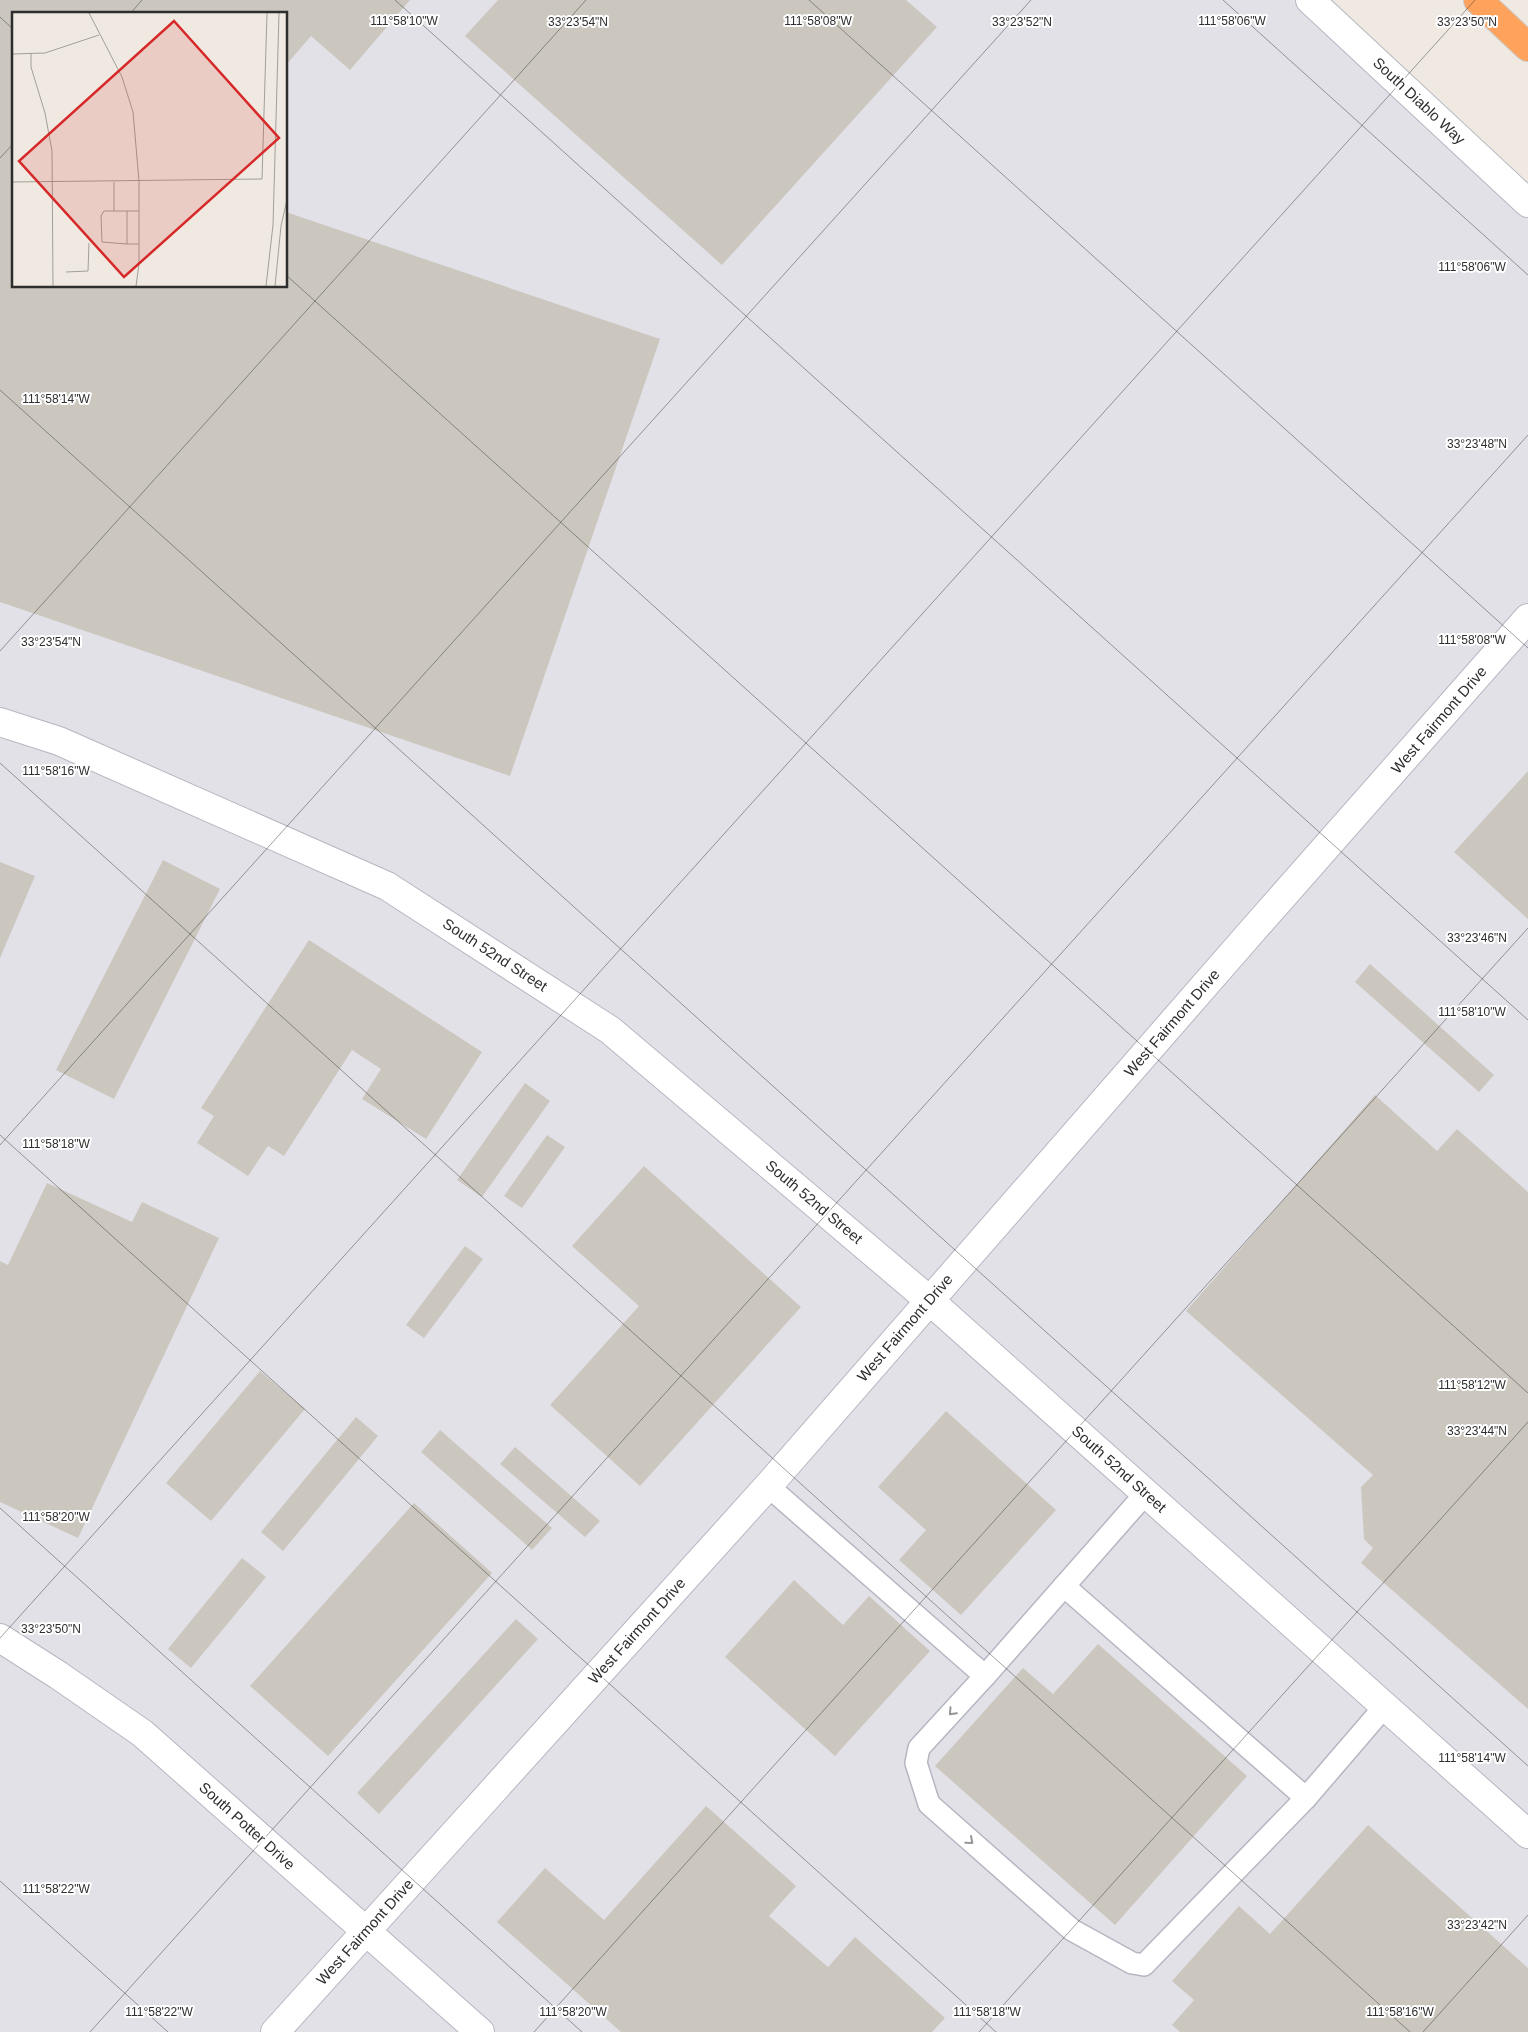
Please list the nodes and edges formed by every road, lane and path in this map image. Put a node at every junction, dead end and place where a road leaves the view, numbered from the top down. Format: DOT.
graph roads {
  1 [pos="1310,0"];
  2 [pos="1478,0"];
  3 [pos="1528,47"];
  4 [pos="1528,203"];
  5 [pos="1528,618"];
  6 [pos="0,722"];
  7 [pos="929,1300"];
  8 [pos="768,1486"];
  9 [pos="1146,1493"];
  10 [pos="1064,1586"];
  11 [pos="0,1638"];
  12 [pos="985,1676"];
  13 [pos="1384,1706"];
  14 [pos="1306,1798"];
  15 [pos="1528,1834"];
  16 [pos="365,1931"];
  17 [pos="275,2032"];
  18 [pos="480,2032"];
  1 -- 4 [label="street, South Diablo Way"];
  2 -- 3 [label="highway"];
  5 -- 7 [label="street, West Fairmont Drive"];
  6 -- 7 [label="street, South 52nd Street"];
  7 -- 8 [label="street, West Fairmont Drive"];
  7 -- 9 [label="street, South 52nd Street"];
  8 -- 12 [label="lane"];
  8 -- 16 [label="street, West Fairmont Drive"];
  9 -- 10 [label="lane"];
  9 -- 13 [label="street, South 52nd Street"];
  10 -- 12 [label="lane"];
  10 -- 14 [label="lane"];
  11 -- 16 [label="street, South Potter Drive"];
  12 -- 14 [label="lane, one-way"];
  13 -- 14 [label="lane"];
  13 -- 15 [label="street, South 52nd Street"];
  16 -- 17 [label="street, West Fairmont Drive"];
  16 -- 18 [label="street, South Potter Drive"];
}
